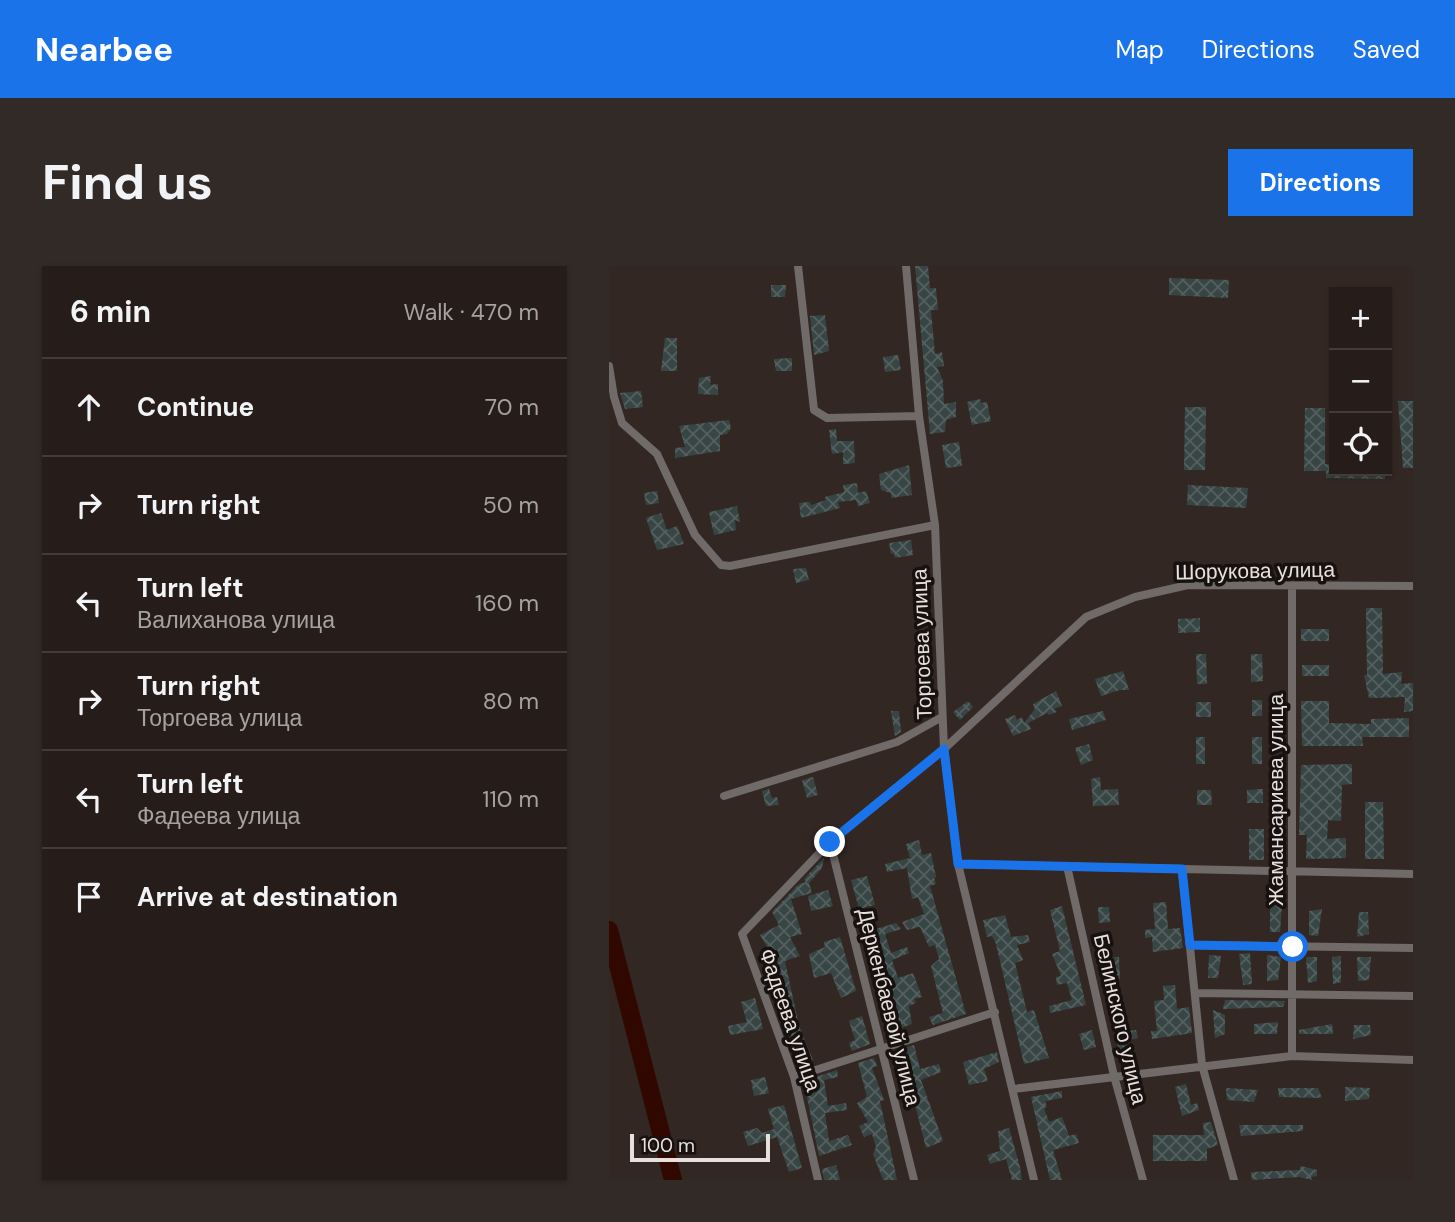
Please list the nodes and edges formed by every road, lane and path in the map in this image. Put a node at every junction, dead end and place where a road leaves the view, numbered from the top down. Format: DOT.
graph roads {
  1 [pos="797,266"];
  2 [pos="906,266"];
  3 [pos="609,366"];
  4 [pos="919,416"];
  5 [pos="935,525"];
  6 [pos="1413,586"];
  7 [pos="1292,587"];
  8 [pos="942,717"];
  9 [pos="944,749"];
  10 [pos="724,796"];
  11 [pos="830,842"];
  12 [pos="958,864"];
  13 [pos="1067,866"];
  14 [pos="1182,869"];
  15 [pos="1293,872"];
  16 [pos="1413,874"];
  17 [pos="1190,945"];
  18 [pos="1293,947"];
  19 [pos="1413,948"];
  20 [pos="1195,993"];
  21 [pos="1293,994"];
  22 [pos="1413,996"];
  23 [pos="995,1012"];
  24 [pos="881,1048"];
  25 [pos="1292,1056"];
  26 [pos="1413,1060"];
  27 [pos="1202,1065"];
  28 [pos="1114,1076"];
  29 [pos="794,1077"];
  30 [pos="1013,1089"];
  31 [pos="818,1180"];
  32 [pos="914,1180"];
  33 [pos="1034,1180"];
  34 [pos="1143,1180"];
  35 [pos="1234,1180"];
  1 -- 4 [label="street"];
  2 -- 4 [label="street, Торгоева улица"];
  3 -- 5 [label="street"];
  4 -- 5 [label="street, Торгоева улица"];
  5 -- 8 [label="street, Торгоева улица"];
  6 -- 7 [label="street, Шорукова улица"];
  7 -- 9 [label="street, Шорукова улица"];
  7 -- 15 [label="street, Жамансариева улица"];
  8 -- 9 [label="street, Торгоева улица"];
  8 -- 10 [label="street"];
  9 -- 11 [label="street, Фадеева улица"];
  9 -- 12 [label="street, Торгоева улица"];
  11 -- 24 [label="street, Деркенбаевой улица"];
  11 -- 29 [label="street, Фадеева улица"];
  12 -- 13 [label="street"];
  12 -- 23 [label="street, Торгоева улица"];
  13 -- 14 [label="street"];
  13 -- 28 [label="street, Белинского улица"];
  14 -- 15 [label="street"];
  14 -- 17 [label="street"];
  15 -- 16 [label="street"];
  15 -- 18 [label="street, Жамансариева улица"];
  17 -- 18 [label="street"];
  17 -- 20 [label="street"];
  18 -- 19 [label="street"];
  18 -- 21 [label="street, Жамансариева улица"];
  20 -- 21 [label="street"];
  20 -- 27 [label="street"];
  21 -- 22 [label="street"];
  21 -- 25 [label="street, Жамансариева улица"];
  23 -- 24 [label="street"];
  23 -- 30 [label="street, Торгоева улица"];
  24 -- 29 [label="street"];
  24 -- 32 [label="street, Деркенбаевой улица"];
  25 -- 26 [label="street"];
  25 -- 27 [label="street"];
  27 -- 28 [label="street"];
  27 -- 35 [label="street"];
  28 -- 30 [label="street"];
  28 -- 34 [label="street, Белинского улица"];
  29 -- 31 [label="street, Фадеева улица"];
  30 -- 33 [label="street, Торгоева улица"];
}
